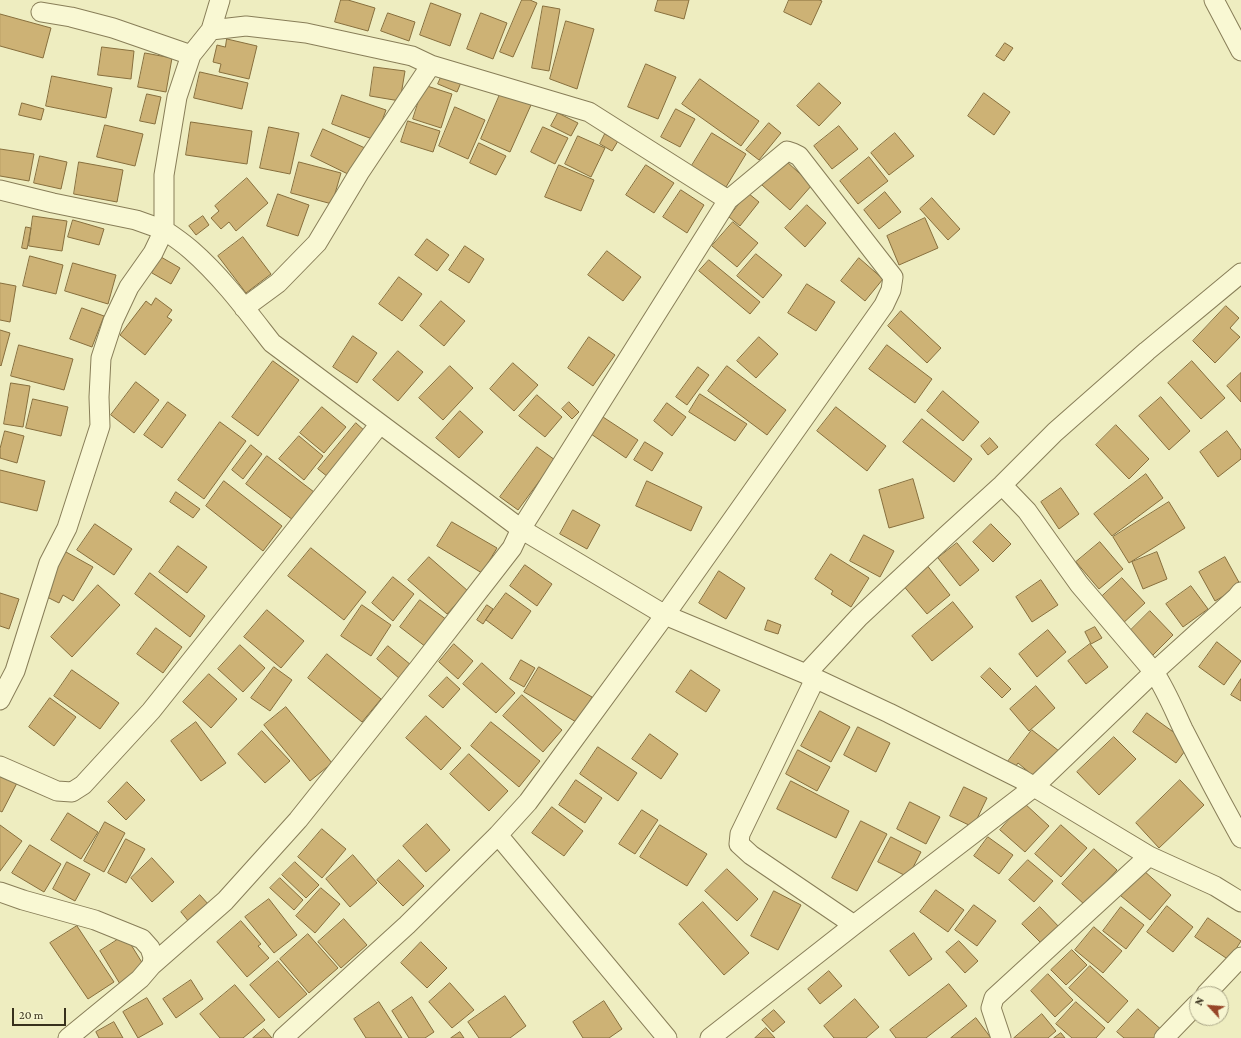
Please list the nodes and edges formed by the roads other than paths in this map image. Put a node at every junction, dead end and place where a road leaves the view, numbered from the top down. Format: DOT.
graph roads {
  1 [pos="220,0"];
  2 [pos="1214,0"];
  3 [pos="41,12"];
  4 [pos="211,30"];
  5 [pos="1241,51"];
  6 [pos="191,55"];
  7 [pos="431,65"];
  8 [pos="0,190"];
  9 [pos="728,200"];
  10 [pos="164,230"];
  11 [pos="1241,273"];
  12 [pos="244,308"];
  13 [pos="380,424"];
  14 [pos="1002,485"];
  15 [pos="521,529"];
  16 [pos="1241,592"];
  17 [pos="665,615"];
  18 [pos="1154,672"];
  19 [pos="811,676"];
  20 [pos="0,700"];
  21 [pos="0,766"];
  22 [pos="1034,787"];
  23 [pos="498,836"];
  24 [pos="1241,838"];
  25 [pos="1149,856"];
  26 [pos="0,892"];
  27 [pos="1241,902"];
  28 [pos="854,925"];
  29 [pos="1241,957"];
  30 [pos="152,965"];
  31 [pos="1214,986"];
  32 [pos="1189,1012"];
  33 [pos="68,1038"];
  34 [pos="283,1038"];
  35 [pos="667,1038"];
  36 [pos="710,1038"];
  37 [pos="1001,1038"];
  38 [pos="1164,1038"];
  1 -- 4 [label="street"];
  2 -- 5 [label="street"];
  3 -- 6 [label="street"];
  4 -- 6 [label="street"];
  4 -- 7 [label="street"];
  6 -- 10 [label="street"];
  7 -- 9 [label="street"];
  7 -- 12 [label="street"];
  8 -- 10 [label="street"];
  9 -- 15 [label="street"];
  9 -- 17 [label="street"];
  10 -- 12 [label="street"];
  10 -- 20 [label="street"];
  11 -- 14 [label="street"];
  12 -- 13 [label="street"];
  13 -- 15 [label="street"];
  13 -- 21 [label="street"];
  14 -- 18 [label="street"];
  14 -- 19 [label="street"];
  15 -- 17 [label="street"];
  15 -- 30 [label="street"];
  16 -- 18 [label="street"];
  17 -- 19 [label="street"];
  17 -- 23 [label="street"];
  18 -- 22 [label="street"];
  18 -- 24 [label="street"];
  19 -- 22 [label="street"];
  19 -- 28 [label="street"];
  22 -- 25 [label="street"];
  22 -- 28 [label="street"];
  23 -- 34 [label="street"];
  23 -- 35 [label="street"];
  25 -- 27 [label="street"];
  25 -- 37 [label="street"];
  26 -- 30 [label="street"];
  28 -- 36 [label="street"];
  29 -- 31 [label="street"];
  30 -- 33 [label="street"];
  32 -- 38 [label="street"];
}
